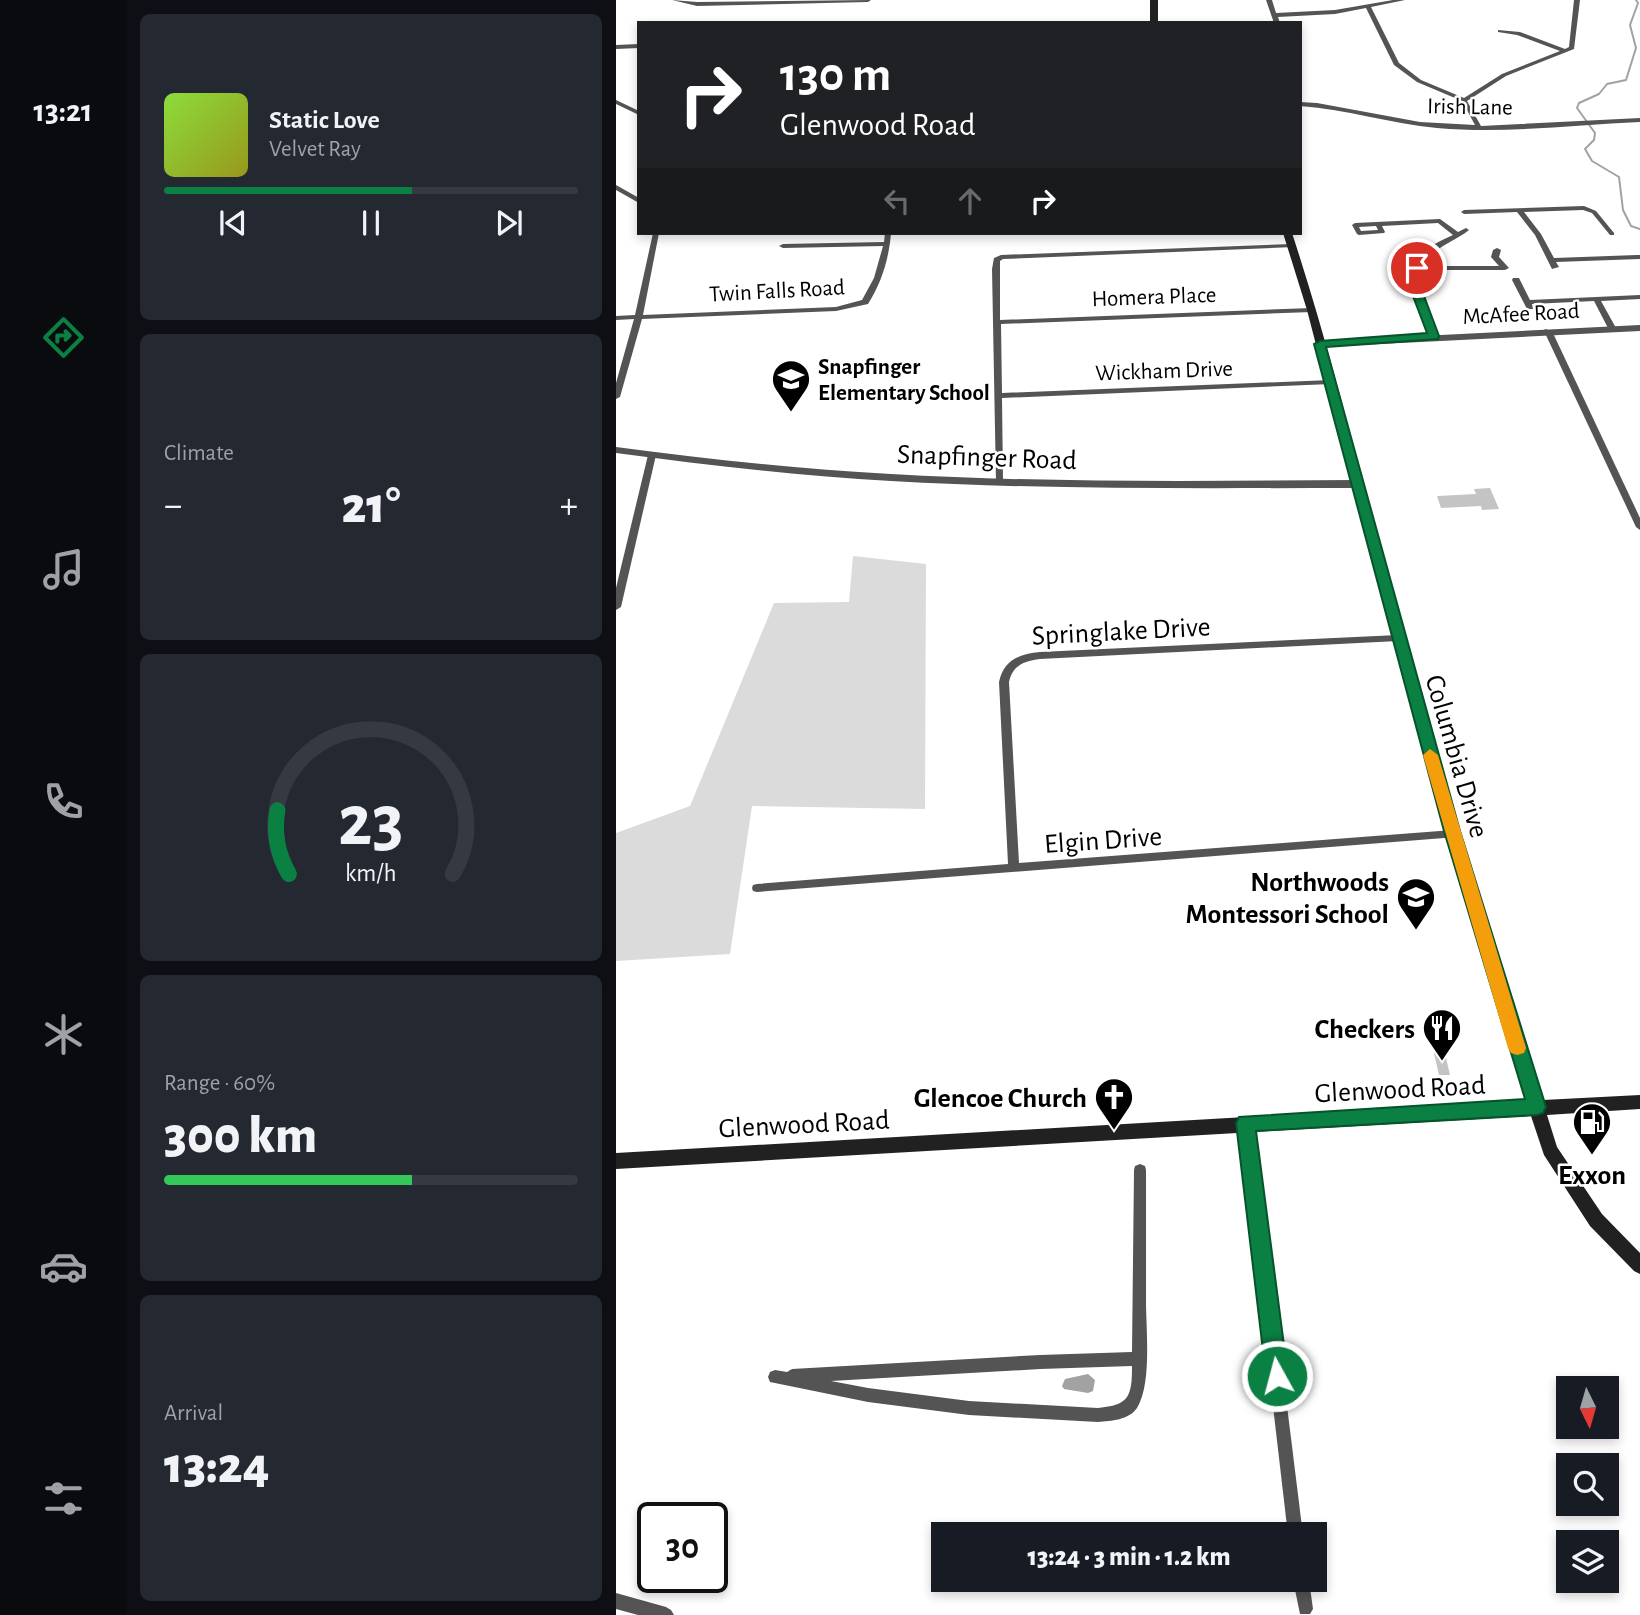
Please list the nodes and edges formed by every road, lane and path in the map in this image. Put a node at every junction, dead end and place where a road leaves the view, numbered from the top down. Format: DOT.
graph roads {
  1 [pos="675,0"];
  2 [pos="868,0"];
  3 [pos="1154,0"];
  4 [pos="1269,0"];
  5 [pos="1402,0"];
  6 [pos="1577,0"];
  7 [pos="1368,6"];
  8 [pos="1274,15"];
  9 [pos="1154,21"];
  10 [pos="1276,21"];
  11 [pos="1500,31"];
  12 [pos="637,46"];
  13 [pos="616,47"];
  14 [pos="1566,51"];
  15 [pos="1464,100"];
  16 [pos="616,102"];
  17 [pos="1302,104"];
  18 [pos="637,112"];
  19 [pos="1640,120"];
  20 [pos="1479,127"];
  21 [pos="616,187"];
  22 [pos="637,200"];
  23 [pos="1519,210"];
  24 [pos="1464,212"];
  25 [pos="1378,224"];
  26 [pos="1466,230"];
  27 [pos="1612,234"];
  28 [pos="656,235"];
  29 [pos="888,235"];
  30 [pos="1288,235"];
  31 [pos="1458,235"];
  32 [pos="888,244"];
  33 [pos="783,246"];
  34 [pos="1292,246"];
  35 [pos="1497,250"];
  36 [pos="1637,256"];
  37 [pos="1417,268"];
  38 [pos="1516,280"];
  39 [pos="1640,298"];
  40 [pos="1597,300"];
  41 [pos="1312,310"];
  42 [pos="639,316"];
  43 [pos="616,318"];
  44 [pos="997,321"];
  45 [pos="1612,328"];
  46 [pos="1640,328"];
  47 [pos="1548,331"];
  48 [pos="1434,336"];
  49 [pos="1320,344"];
  50 [pos="1331,382"];
  51 [pos="998,396"];
  52 [pos="616,397"];
  53 [pos="616,450"];
  54 [pos="652,455"];
  55 [pos="999,481"];
  56 [pos="1358,484"];
  57 [pos="1640,527"];
  58 [pos="616,607"];
  59 [pos="1398,638"];
  60 [pos="1453,834"];
  61 [pos="1014,867"];
  62 [pos="757,888"];
  63 [pos="1640,1102"];
  64 [pos="1537,1107"];
  65 [pos="1246,1123"];
  66 [pos="616,1161"];
  67 [pos="1140,1170"];
  68 [pos="1640,1265"];
  69 [pos="1140,1359"];
  70 [pos="1294,1522"];
  71 [pos="1303,1592"];
  72 [pos="616,1601"];
  73 [pos="1305,1609"];
  74 [pos="666,1615"];
  1 -- 2 [label="street"];
  3 -- 9 [label="main road"];
  4 -- 8 [label="street"];
  5 -- 7 [label="street"];
  6 -- 14 [label="street"];
  7 -- 8 [label="street"];
  7 -- 15 [label="street"];
  8 -- 10 [label="street"];
  11 -- 14 [label="street"];
  12 -- 13 [label="street"];
  14 -- 15 [label="street"];
  15 -- 20 [label="street"];
  16 -- 18 [label="street"];
  17 -- 20 [label="street, Irish Lane"];
  19 -- 20 [label="street, Irish Lane"];
  21 -- 22 [label="street"];
  23 -- 24 [label="street"];
  23 -- 27 [label="street"];
  23 -- 36 [label="street"];
  25 -- 31 [label="street"];
  26 -- 31 [label="street"];
  28 -- 42 [label="street"];
  29 -- 32 [label="street, Twin Falls Road"];
  30 -- 34 [label="main road, Columbia Drive"];
  31 -- 37 [label="street"];
  32 -- 33 [label="street"];
  32 -- 42 [label="street, Twin Falls Road"];
  34 -- 41 [label="main road, Columbia Drive"];
  34 -- 44 [label="street"];
  35 -- 37 [label="street"];
  37 -- 48 [label="street"];
  38 -- 40 [label="street"];
  39 -- 40 [label="street"];
  40 -- 45 [label="street"];
  41 -- 44 [label="street, Homera Place"];
  41 -- 49 [label="main road, Columbia Drive"];
  42 -- 43 [label="street, Twin Falls Road"];
  42 -- 52 [label="street"];
  44 -- 51 [label="street"];
  45 -- 46 [label="street, McAfee Road"];
  45 -- 47 [label="street, McAfee Road"];
  47 -- 48 [label="street, McAfee Road"];
  47 -- 57 [label="street"];
  48 -- 49 [label="street, McAfee Road"];
  49 -- 50 [label="main road, Columbia Drive"];
  50 -- 51 [label="street, Wickham Drive"];
  50 -- 56 [label="main road, Columbia Drive"];
  51 -- 55 [label="street"];
  53 -- 54 [label="street, Snapfinger Road"];
  54 -- 55 [label="street, Snapfinger Road"];
  54 -- 58 [label="street"];
  55 -- 56 [label="street, Snapfinger Road"];
  56 -- 59 [label="main road, Columbia Drive"];
  59 -- 60 [label="main road, Columbia Drive"];
  59 -- 61 [label="street, Springlake Drive"];
  60 -- 61 [label="street, Elgin Drive"];
  60 -- 64 [label="main road, Columbia Drive"];
  61 -- 62 [label="street, Elgin Drive"];
  63 -- 64 [label="main road, Glenwood Road"];
  64 -- 65 [label="main road, Glenwood Road"];
  64 -- 68 [label="main road, Columbia Drive"];
  65 -- 66 [label="main road, Glenwood Road"];
  65 -- 70 [label="street"];
  67 -- 69 [label="street"];
  69 -- 69 [label="street"];
  71 -- 73 [label="street"];
  72 -- 74 [label="street"];
}
